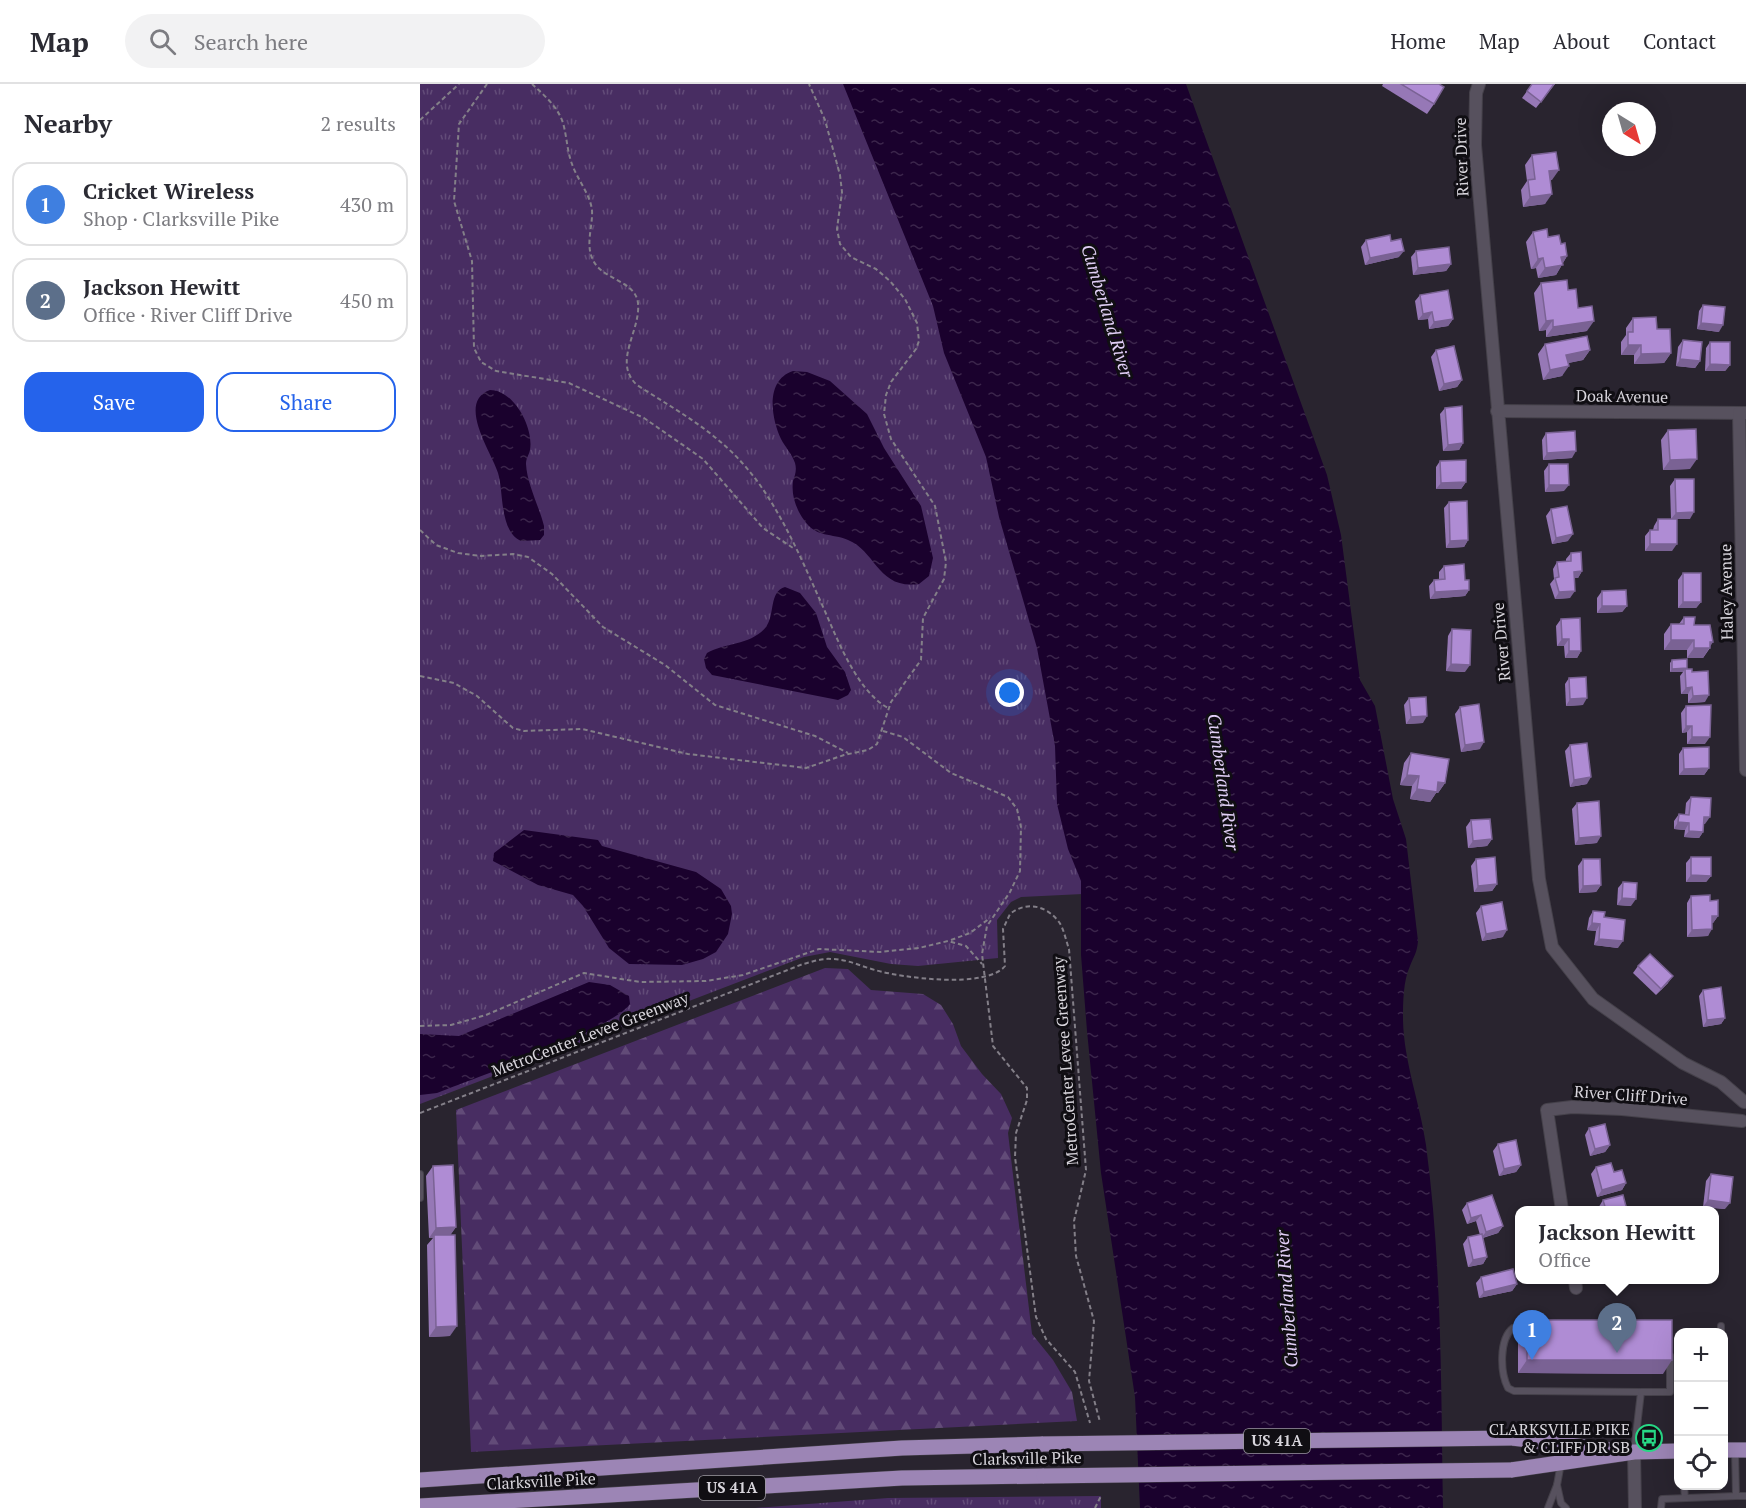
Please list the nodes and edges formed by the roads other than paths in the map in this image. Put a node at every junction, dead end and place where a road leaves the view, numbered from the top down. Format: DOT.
graph roads {
  1 [pos="1479,84"];
  2 [pos="1497,411"];
  3 [pos="1742,413"];
  4 [pos="1745,690"];
  5 [pos="1746,770"];
  6 [pos="1745,1101"];
  7 [pos="1744,1123"];
  8 [pos="420,1174"];
  9 [pos="420,1198"];
  10 [pos="1561,1206"];
  11 [pos="1544,1324"];
  12 [pos="1670,1347"];
  13 [pos="1641,1392"];
  14 [pos="1735,1450"];
  15 [pos="1674,1451"];
  16 [pos="1634,1452"];
  17 [pos="1561,1462"];
  18 [pos="420,1480"];
  19 [pos="1557,1485"];
  20 [pos="1684,1490"];
  21 [pos="1736,1496"];
  22 [pos="1746,1496"];
  23 [pos="1685,1498"];
  24 [pos="420,1506"];
  25 [pos="1548,1508"];
  26 [pos="1566,1508"];
  27 [pos="1635,1508"];
  28 [pos="1661,1508"];
  1 -- 2 [label="street, River Drive"];
  2 -- 3 [label="street, Doak Avenue"];
  2 -- 6 [label="street, River Drive"];
  3 -- 4 [label="street, Haley Avenue"];
  4 -- 5 [label="street, Haley Avenue"];
  6 -- 7 [label="street"];
  7 -- 10 [label="street, River Cliff Drive"];
  8 -- 9 [label="lane"];
  11 -- 13 [label="lane"];
  12 -- 13 [label="lane"];
  13 -- 16 [label="lane"];
  14 -- 21 [label="lane"];
  15 -- 16 [label="main road, Clarksville Pike / US 41A"];
  16 -- 17 [label="main road, Clarksville Pike / US 41A"];
  16 -- 18 [label="main road, Clarksville Pike / US 41A, bridge"];
  16 -- 27 [label="street"];
  17 -- 19 [label="lane"];
  17 -- 24 [label="main road, Clarksville Pike / US 41A, bridge"];
  19 -- 25 [label="lane"];
  19 -- 26 [label="lane"];
  20 -- 23 [label="lane"];
  21 -- 22 [label="lane"];
  21 -- 23 [label="lane"];
  23 -- 28 [label="lane"];
}
